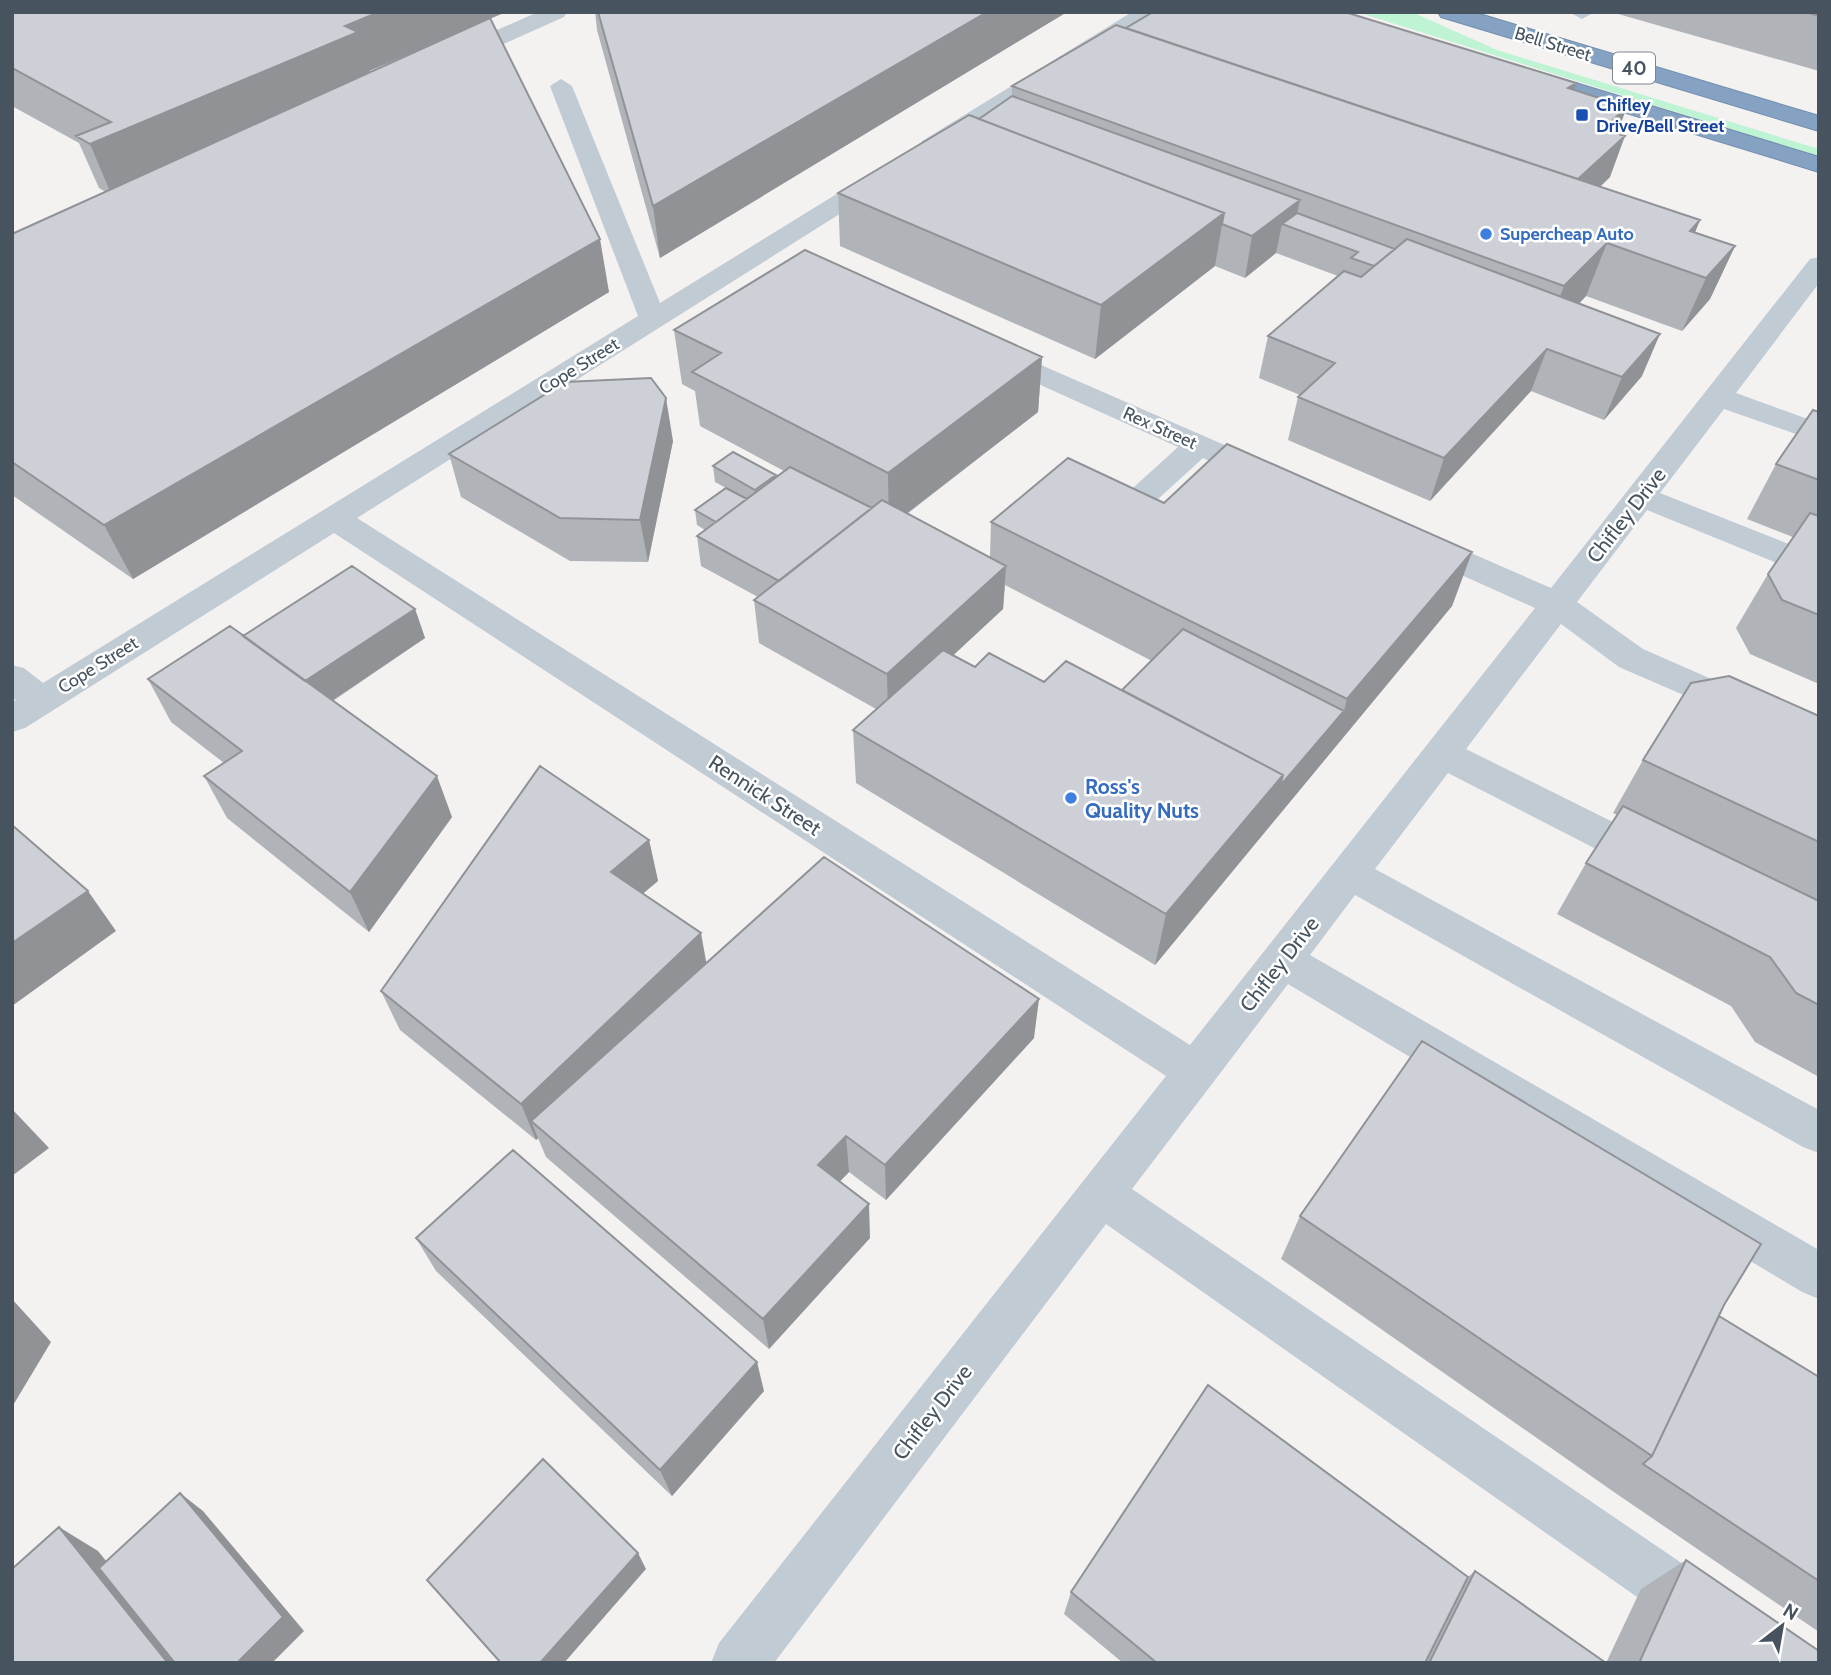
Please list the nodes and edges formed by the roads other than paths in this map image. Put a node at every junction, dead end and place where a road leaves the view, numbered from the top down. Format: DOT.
graph roads {
  1 [pos="556,12"];
  2 [pos="1147,12"];
  3 [pos="1449,12"];
  4 [pos="1496,65"];
  5 [pos="432,67"];
  6 [pos="561,86"];
  7 [pos="1819,124"];
  8 [pos="1819,165"];
  9 [pos="764,251"];
  10 [pos="1819,265"];
  11 [pos="799,266"];
  12 [pos="653,320"];
  13 [pos="962,339"];
  14 [pos="1717,396"];
  15 [pos="1819,433"];
  16 [pos="1199,445"];
  17 [pos="1287,484"];
  18 [pos="1640,496"];
  19 [pos="334,518"];
  20 [pos="1112,524"];
  21 [pos="1402,535"];
  22 [pos="1819,569"];
  23 [pos="1557,604"];
  24 [pos="12,677"];
  25 [pos="27,710"];
  26 [pos="1819,741"];
  27 [pos="1442,753"];
  28 [pos="1349,873"];
  29 [pos="1684,875"];
  30 [pos="1282,959"];
  31 [pos="1196,1072"];
  32 [pos="1819,1133"];
  33 [pos="1101,1194"];
  34 [pos="1819,1276"];
  35 [pos="739,1663"];
  36 [pos="1779,1663"];
  1 -- 5 [label="street"];
  2 -- 9 [label="street, Cope Street"];
  3 -- 7 [label="highway, Bell Street / 40"];
  4 -- 8 [label="highway, Bell Street / 40"];
  6 -- 12 [label="street"];
  9 -- 11 [label="street"];
  9 -- 12 [label="street, Cope Street"];
  10 -- 14 [label="street, Chifley Drive"];
  12 -- 19 [label="street, Cope Street"];
  13 -- 16 [label="street, Rex Street"];
  14 -- 15 [label="street"];
  14 -- 18 [label="street, Chifley Drive"];
  16 -- 17 [label="street, Rex Street"];
  16 -- 20 [label="street"];
  18 -- 22 [label="street"];
  18 -- 23 [label="street, Chifley Drive"];
  19 -- 25 [label="street, Cope Street"];
  19 -- 31 [label="street, Rennick Street"];
  21 -- 23 [label="street"];
  23 -- 26 [label="street"];
  23 -- 27 [label="street, Chifley Drive"];
  24 -- 25 [label="street"];
  27 -- 28 [label="street, Chifley Drive"];
  27 -- 29 [label="street"];
  28 -- 30 [label="street, Chifley Drive"];
  28 -- 32 [label="street"];
  30 -- 31 [label="street, Chifley Drive"];
  30 -- 34 [label="street"];
  31 -- 33 [label="street, Chifley Drive"];
  33 -- 35 [label="street, Chifley Drive"];
  33 -- 36 [label="street"];
}
